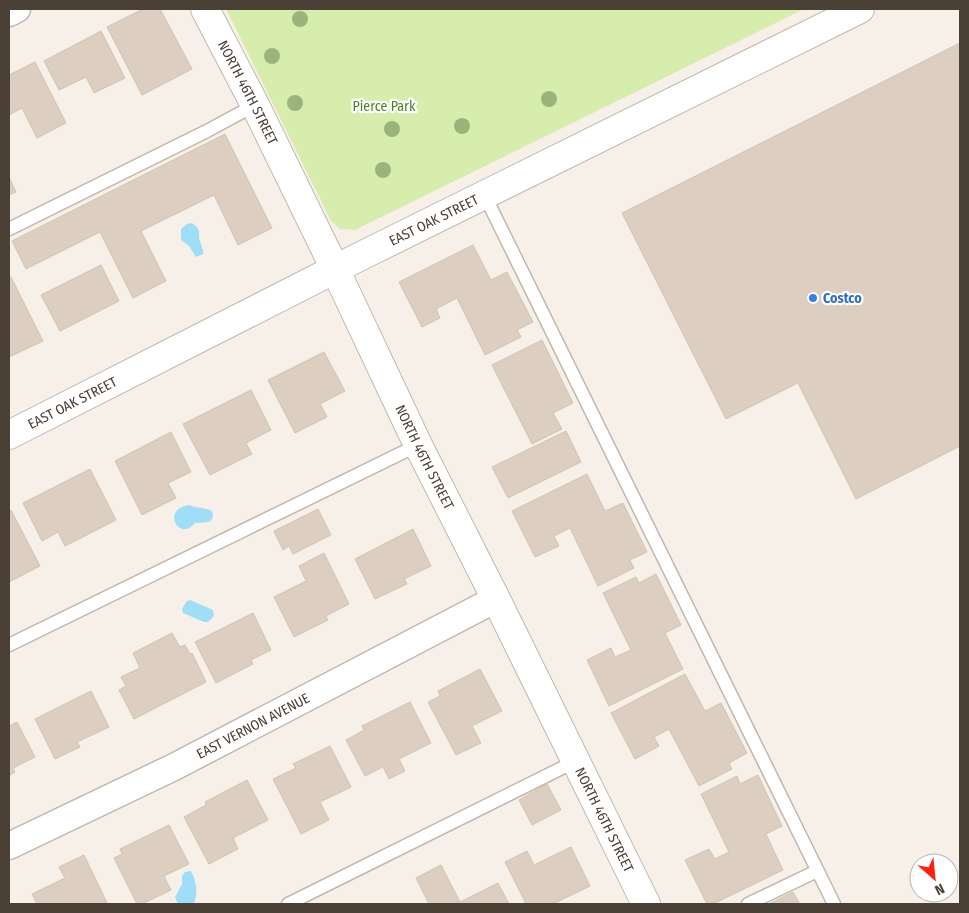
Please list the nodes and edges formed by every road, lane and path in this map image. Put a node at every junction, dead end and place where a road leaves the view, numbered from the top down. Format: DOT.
graph roads {
  1 [pos="17,9"];
  2 [pos="205,9"];
  3 [pos="860,9"];
  4 [pos="9,13"];
  5 [pos="255,105"];
  6 [pos="484,194"];
  7 [pos="9,229"];
  8 [pos="335,269"];
  9 [pos="9,435"];
  10 [pos="418,445"];
  11 [pos="496,598"];
  12 [pos="9,645"];
  13 [pos="576,761"];
  14 [pos="9,846"];
  15 [pos="817,871"];
  16 [pos="288,904"];
  17 [pos="646,904"];
  18 [pos="748,904"];
  19 [pos="834,904"];
  1 -- 4 [label="street"];
  2 -- 5 [label="street, NORTH 46TH STREET"];
  3 -- 6 [label="street, EAST OAK STREET"];
  5 -- 7 [label="lane"];
  5 -- 8 [label="street, NORTH 46TH STREET"];
  6 -- 8 [label="street, EAST OAK STREET"];
  6 -- 15 [label="lane"];
  8 -- 9 [label="street, EAST OAK STREET"];
  8 -- 10 [label="street, NORTH 46TH STREET"];
  10 -- 11 [label="street, NORTH 46TH STREET"];
  10 -- 12 [label="lane"];
  11 -- 13 [label="street, NORTH 46TH STREET"];
  11 -- 14 [label="street, EAST VERNON AVENUE"];
  13 -- 16 [label="lane"];
  13 -- 17 [label="street, NORTH 46TH STREET"];
  15 -- 18 [label="lane"];
  15 -- 19 [label="lane"];
}
